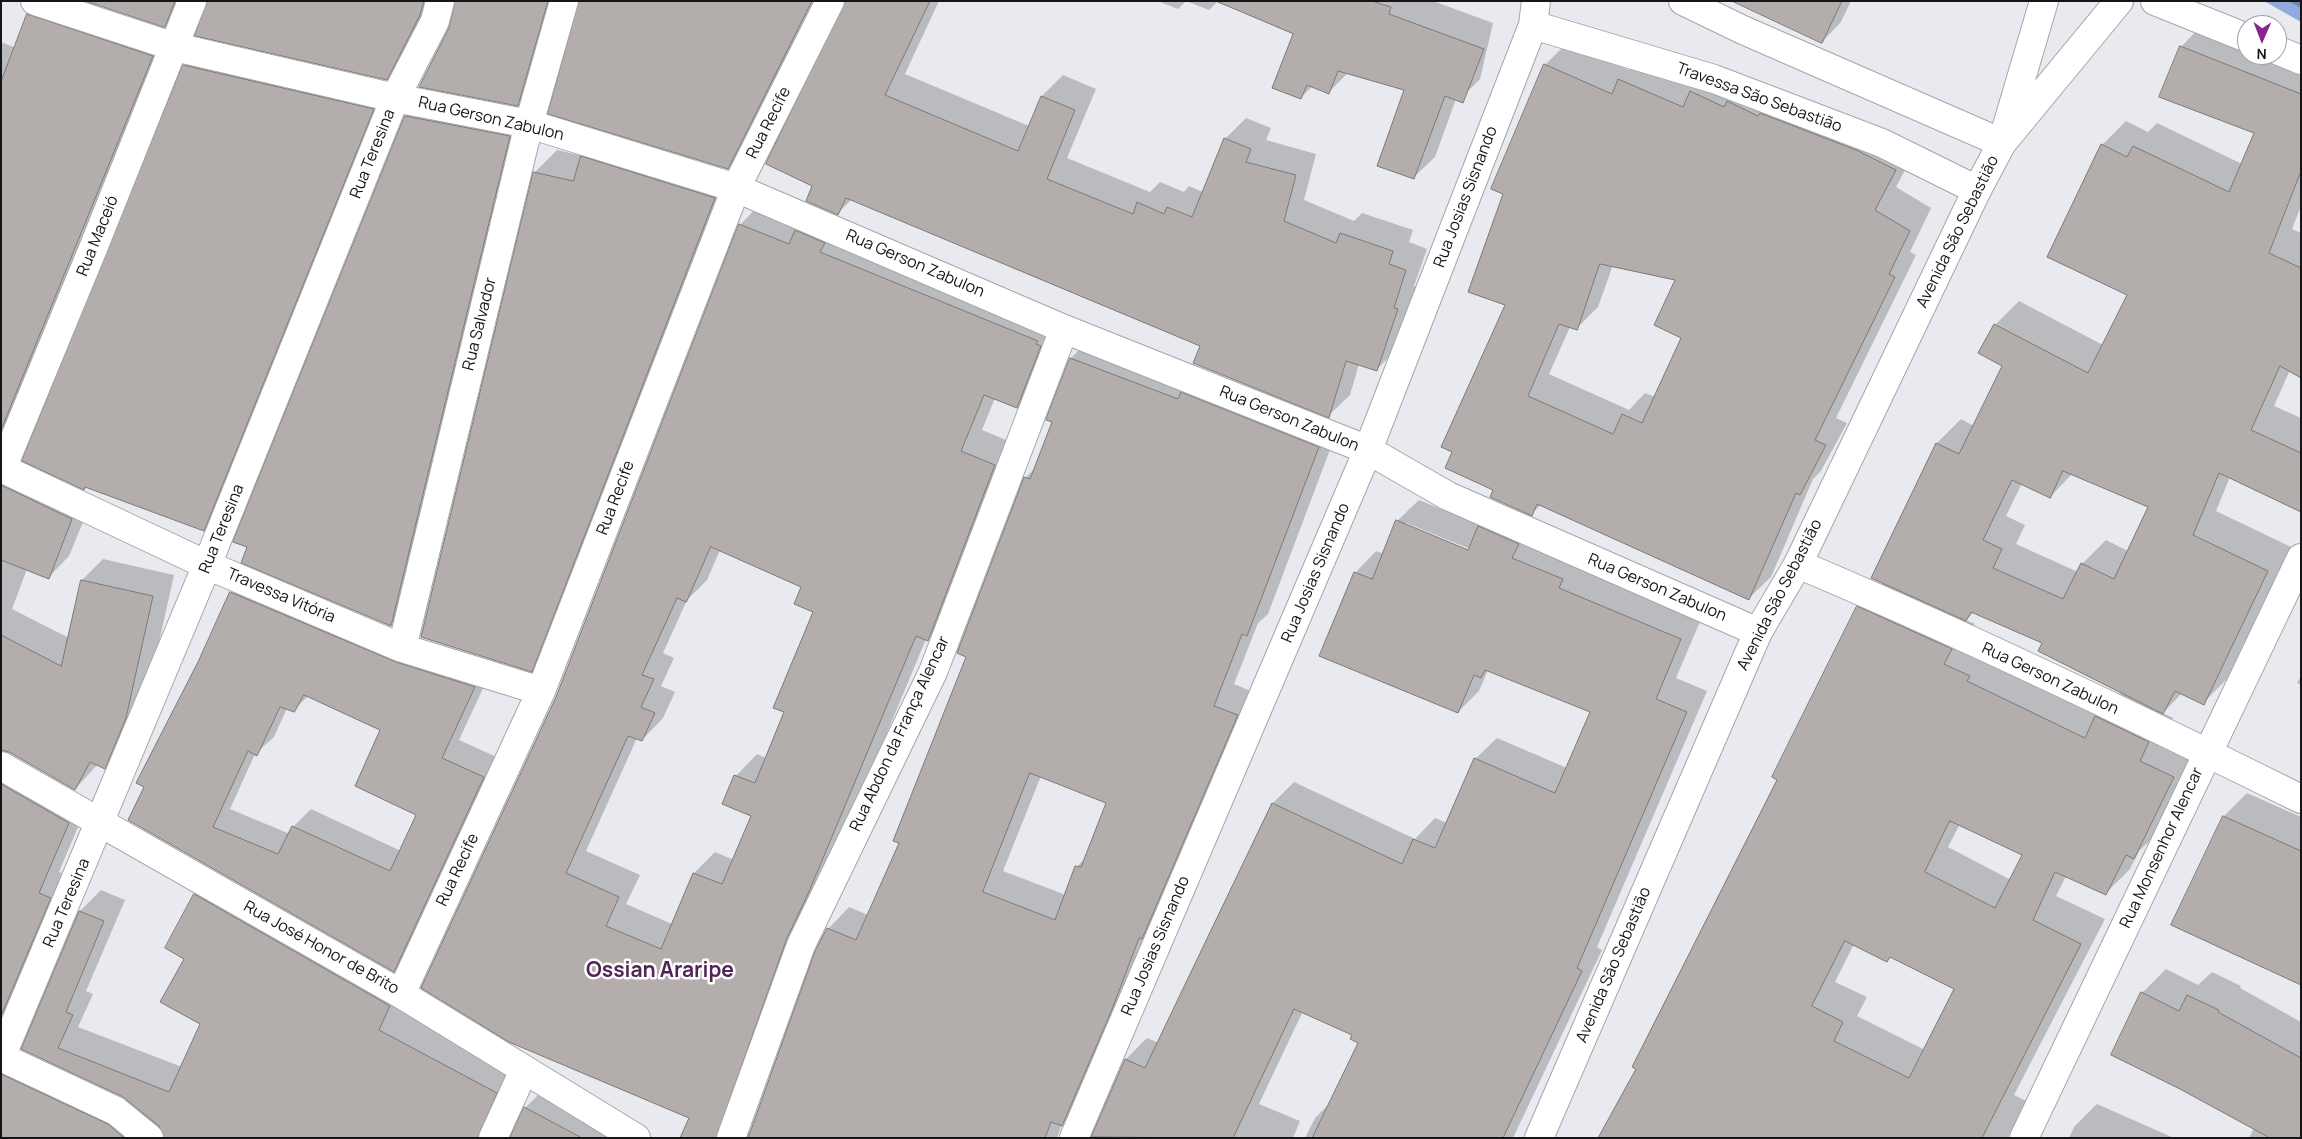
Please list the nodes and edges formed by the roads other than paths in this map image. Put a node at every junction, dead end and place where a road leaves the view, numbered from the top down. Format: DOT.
graph roads {
  1 [pos="36,1"];
  2 [pos="192,1"];
  3 [pos="440,1"];
  4 [pos="564,1"];
  5 [pos="830,1"];
  6 [pos="1683,1"];
  7 [pos="2044,1"];
  8 [pos="2119,1"];
  9 [pos="2155,1"];
  10 [pos="1534,13"];
  11 [pos="2237,34"];
  12 [pos="175,47"];
  13 [pos="2287,54"];
  14 [pos="2301,60"];
  15 [pos="395,98"];
  16 [pos="529,124"];
  17 [pos="2002,143"];
  18 [pos="736,188"];
  19 [pos="1977,190"];
  20 [pos="1064,328"];
  21 [pos="1368,450"];
  22 [pos="2,468"];
  23 [pos="2301,558"];
  24 [pos="1798,564"];
  25 [pos="207,565"];
  26 [pos="1758,632"];
  27 [pos="402,648"];
  28 [pos="541,691"];
  29 [pos="2207,752"];
  30 [pos="1,766"];
  31 [pos="2301,799"];
  32 [pos="100,824"];
  33 [pos="401,994"];
  34 [pos="1,1057"];
  35 [pos="524,1070"];
  36 [pos="1547,1135"];
  37 [pos="149,1138"];
  38 [pos="493,1138"];
  39 [pos="636,1138"];
  40 [pos="731,1138"];
  41 [pos="1074,1138"];
  42 [pos="2024,1138"];
  1 -- 12 [label="street, Rua Gerson Zabulon"];
  2 -- 12 [label="street, Rua Maceió"];
  3 -- 15 [label="street, Rua Teresina"];
  4 -- 16 [label="street, Rua Salvador"];
  5 -- 18 [label="street, Rua Recife"];
  6 -- 17 [label="street"];
  7 -- 17 [label="street"];
  8 -- 17 [label="street"];
  9 -- 11 [label="street"];
  10 -- 19 [label="street, Travessa São Sebastião"];
  10 -- 21 [label="street, Rua Josias Sisnando"];
  12 -- 15 [label="street, Rua Gerson Zabulon"];
  12 -- 22 [label="street, Rua Maceió"];
  13 -- 14 [label="street"];
  15 -- 16 [label="street, Rua Gerson Zabulon"];
  15 -- 25 [label="street, Rua Teresina"];
  16 -- 18 [label="street, Rua Gerson Zabulon"];
  16 -- 27 [label="street, Rua Salvador"];
  17 -- 19 [label="street, Avenida São Sebastião"];
  18 -- 20 [label="street, Rua Gerson Zabulon"];
  18 -- 28 [label="street, Rua Recife"];
  19 -- 24 [label="street, Avenida São Sebastião"];
  20 -- 21 [label="street, Rua Gerson Zabulon"];
  20 -- 40 [label="street, Rua Abdon da França Alencar"];
  21 -- 26 [label="street, Rua Gerson Zabulon"];
  21 -- 41 [label="street, Rua Josias Sisnando"];
  22 -- 25 [label="street, Travessa Vitória"];
  23 -- 29 [label="street, Rua Monsenhor Alencar"];
  24 -- 26 [label="street, Avenida São Sebastião"];
  24 -- 29 [label="street, Rua Gerson Zabulon"];
  25 -- 27 [label="street, Travessa Vitória"];
  25 -- 32 [label="street, Rua Teresina"];
  26 -- 36 [label="street, Avenida São Sebastião"];
  27 -- 28 [label="street, Travessa Vitória"];
  28 -- 33 [label="street, Rua Recife"];
  29 -- 31 [label="street, Rua Gerson Zabulon"];
  29 -- 42 [label="street, Rua Monsenhor Alencar"];
  30 -- 32 [label="street, Rua José Honor de Brito"];
  32 -- 33 [label="street, Rua José Honor de Brito"];
  32 -- 34 [label="street, Rua Teresina"];
  33 -- 35 [label="street, Rua José Honor de Brito"];
  34 -- 37 [label="street"];
  35 -- 38 [label="street"];
  35 -- 39 [label="street, Rua José Honor de Brito"];
}
